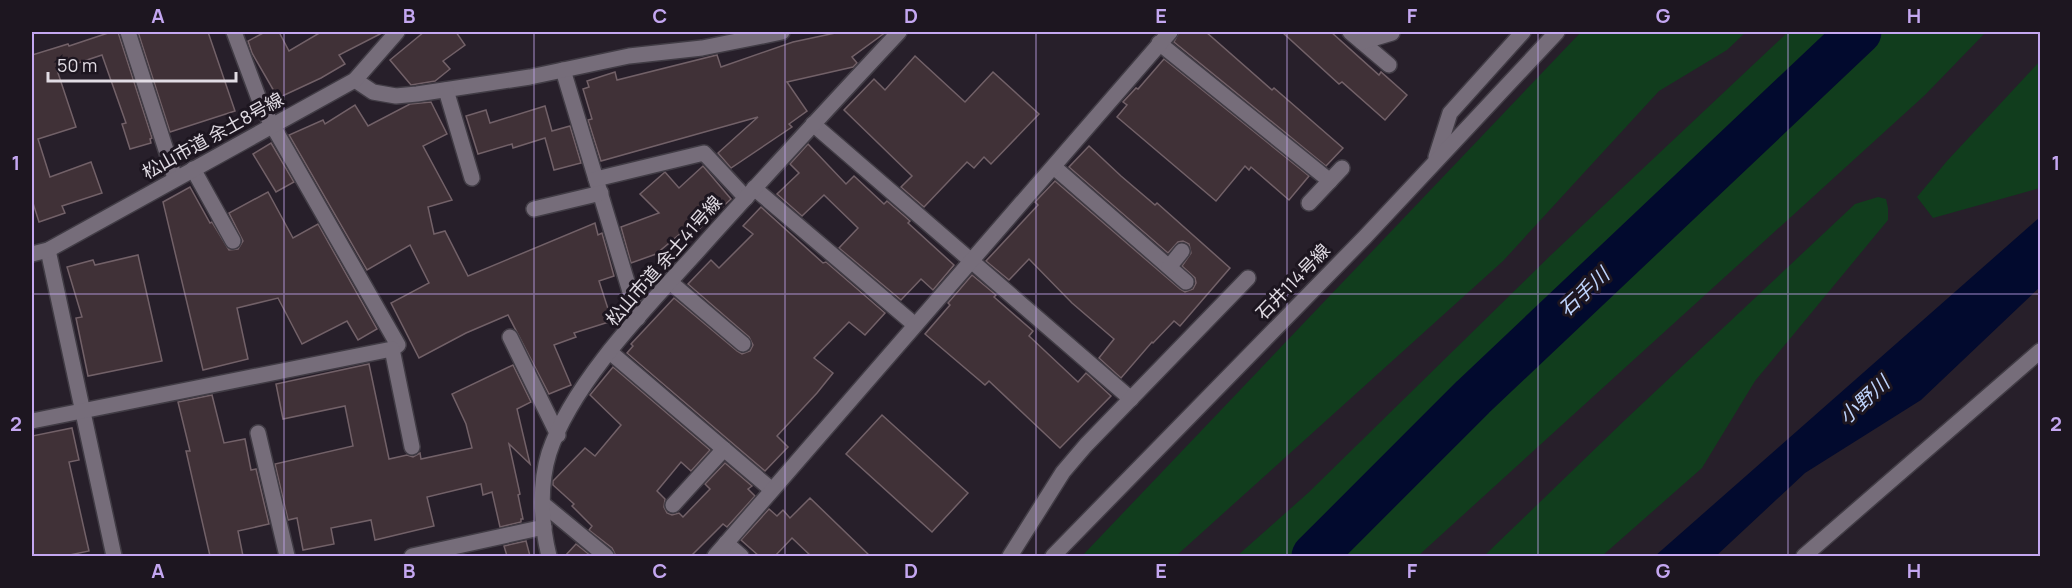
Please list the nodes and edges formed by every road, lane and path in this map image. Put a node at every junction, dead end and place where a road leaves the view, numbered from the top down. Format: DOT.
graph roads {
  1 [pos="128,32"];
  2 [pos="234,32"];
  3 [pos="397,32"];
  4 [pos="773,32"];
  5 [pos="899,32"];
  6 [pos="1350,32"];
  7 [pos="1523,32"];
  8 [pos="1557,32"];
  9 [pos="1392,33"];
  10 [pos="1165,37"];
  11 [pos="1362,42"];
  12 [pos="1389,65"];
  13 [pos="563,70"];
  14 [pos="356,80"];
  15 [pos="446,90"];
  16 [pos="813,124"];
  17 [pos="273,125"];
  18 [pos="1435,162"];
  19 [pos="1054,167"];
  20 [pos="1342,168"];
  21 [pos="193,169"];
  22 [pos="175,178"];
  23 [pos="472,178"];
  24 [pos="1330,181"];
  25 [pos="599,186"];
  26 [pos="750,193"];
  27 [pos="1309,203"];
  28 [pos="534,209"];
  29 [pos="233,241"];
  30 [pos="48,249"];
  31 [pos="1182,251"];
  32 [pos="32,254"];
  33 [pos="970,261"];
  34 [pos="1168,267"];
  35 [pos="1248,278"];
  36 [pos="670,282"];
  37 [pos="1186,282"];
  38 [pos="638,318"];
  39 [pos="915,325"];
  40 [pos="510,337"];
  41 [pos="743,344"];
  42 [pos="392,350"];
  43 [pos="2040,351"];
  44 [pos="610,352"];
  45 [pos="1131,399"];
  46 [pos="83,410"];
  47 [pos="32,421"];
  48 [pos="258,433"];
  49 [pos="558,435"];
  50 [pos="412,447"];
  51 [pos="724,449"];
  52 [pos="772,489"];
  53 [pos="543,504"];
  54 [pos="673,505"];
  55 [pos="544,527"];
  56 [pos="726,543"];
  57 [pos="114,556"];
  58 [pos="287,556"];
  59 [pos="412,556"];
  60 [pos="549,556"];
  61 [pos="606,556"];
  62 [pos="715,556"];
  63 [pos="741,556"];
  64 [pos="1010,556"];
  65 [pos="1053,556"];
  66 [pos="1804,556"];
  1 -- 22 [label="street"];
  2 -- 17 [label="street"];
  3 -- 14 [label="street, 松山市道 余土8号線"];
  4 -- 13 [label="street"];
  5 -- 16 [label="street, 松山市道 余土41号線"];
  6 -- 11 [label="street"];
  7 -- 18 [label="street"];
  8 -- 18 [label="street, 石井114号線"];
  9 -- 11 [label="street"];
  10 -- 19 [label="street"];
  10 -- 24 [label="street"];
  11 -- 12 [label="street"];
  13 -- 15 [label="street"];
  13 -- 25 [label="street"];
  14 -- 15 [label="street"];
  14 -- 17 [label="street, 松山市道 余土8号線"];
  15 -- 23 [label="street"];
  16 -- 26 [label="street, 松山市道 余土41号線"];
  16 -- 33 [label="street"];
  17 -- 21 [label="street, 松山市道 余土8号線"];
  17 -- 42 [label="street"];
  18 -- 65 [label="street, 石井114号線"];
  19 -- 33 [label="street"];
  19 -- 34 [label="street"];
  20 -- 24 [label="street"];
  21 -- 22 [label="street, 松山市道 余土8号線"];
  21 -- 29 [label="street"];
  22 -- 30 [label="street, 松山市道 余土8号線"];
  24 -- 27 [label="street"];
  25 -- 26 [label="street"];
  25 -- 28 [label="street"];
  25 -- 38 [label="street"];
  26 -- 36 [label="street, 松山市道 余土41号線"];
  26 -- 39 [label="street"];
  30 -- 32 [label="street, 松山市道 余土8号線"];
  30 -- 46 [label="street"];
  31 -- 34 [label="street"];
  33 -- 39 [label="street"];
  33 -- 45 [label="street"];
  34 -- 37 [label="street"];
  35 -- 45 [label="street"];
  36 -- 38 [label="street, 松山市道 余土41号線"];
  36 -- 41 [label="street"];
  38 -- 44 [label="street, 松山市道 余土41号線"];
  39 -- 52 [label="street"];
  40 -- 49 [label="street"];
  42 -- 46 [label="street"];
  42 -- 50 [label="street"];
  43 -- 66 [label="street"];
  44 -- 49 [label="street, 松山市道 余土41号線"];
  44 -- 51 [label="street"];
  45 -- 64 [label="street"];
  46 -- 47 [label="street"];
  46 -- 57 [label="street"];
  48 -- 58 [label="street"];
  49 -- 53 [label="street, 松山市道 余土41号線"];
  51 -- 52 [label="street"];
  51 -- 54 [label="street"];
  52 -- 56 [label="street"];
  53 -- 55 [label="street, 松山市道 余土41号線"];
  53 -- 61 [label="street"];
  55 -- 59 [label="street"];
  55 -- 60 [label="street, 松山市道 余土41号線"];
  56 -- 62 [label="street"];
  56 -- 63 [label="street"];
}
